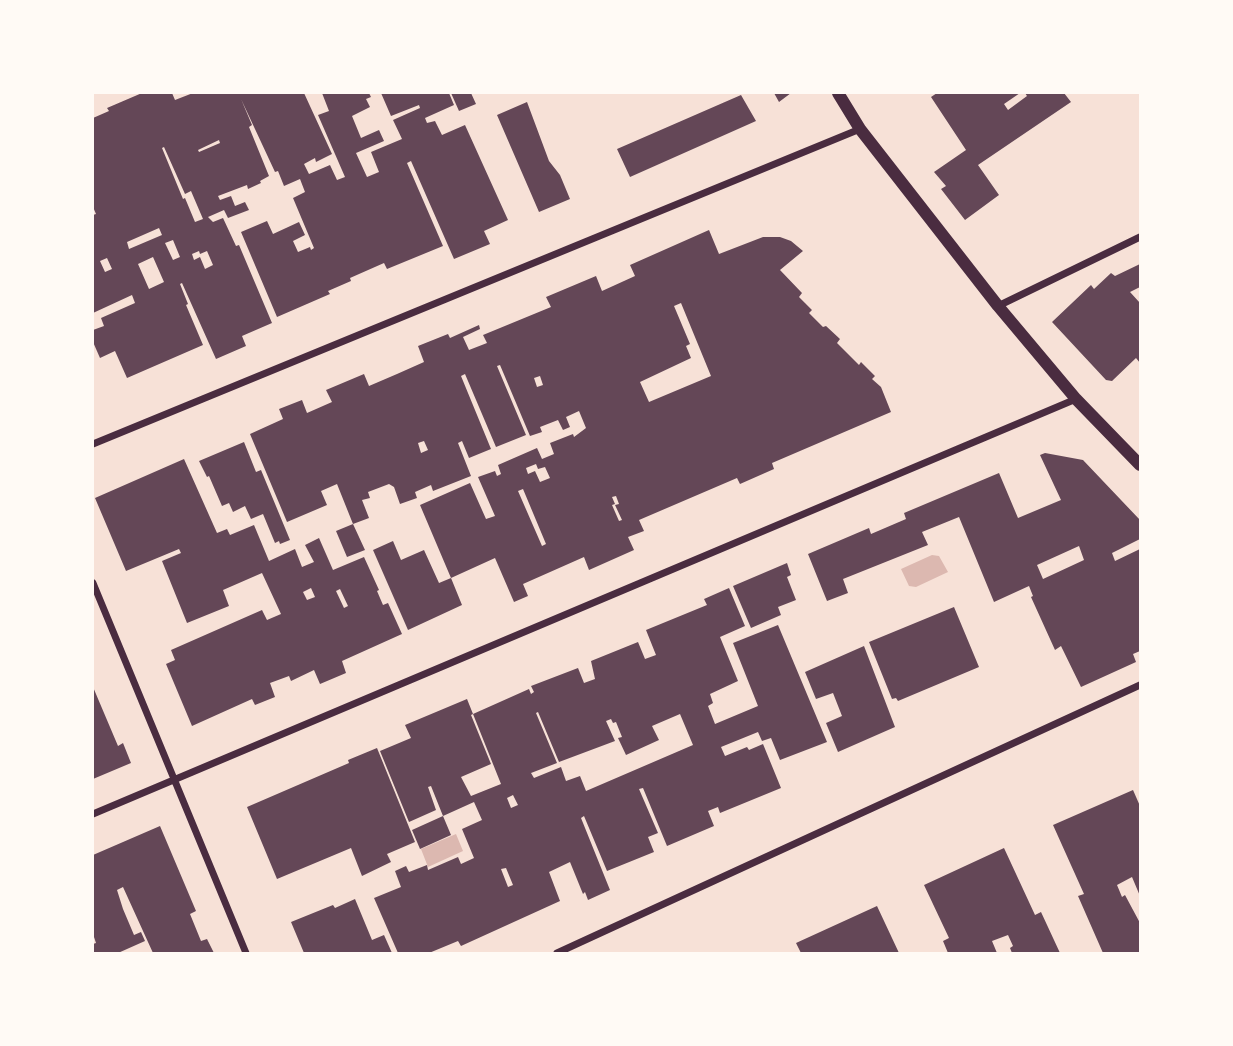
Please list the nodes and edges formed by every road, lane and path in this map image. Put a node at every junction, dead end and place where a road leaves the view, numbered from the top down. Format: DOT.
graph roads {
  1 [pos="838,93"];
  2 [pos="860,129"];
  3 [pos="1140,237"];
  4 [pos="998,306"];
  5 [pos="1076,399"];
  6 [pos="93,444"];
  7 [pos="1140,465"];
  8 [pos="93,583"];
  9 [pos="1140,685"];
  10 [pos="174,778"];
  11 [pos="93,814"];
  12 [pos="246,953"];
  13 [pos="557,953"];
  1 -- 2 [label="street"];
  2 -- 4 [label="street"];
  2 -- 6 [label="street"];
  3 -- 4 [label="street"];
  4 -- 5 [label="street"];
  5 -- 7 [label="street"];
  5 -- 10 [label="street"];
  8 -- 10 [label="street"];
  9 -- 13 [label="street"];
  10 -- 11 [label="street"];
  10 -- 12 [label="street"];
}
